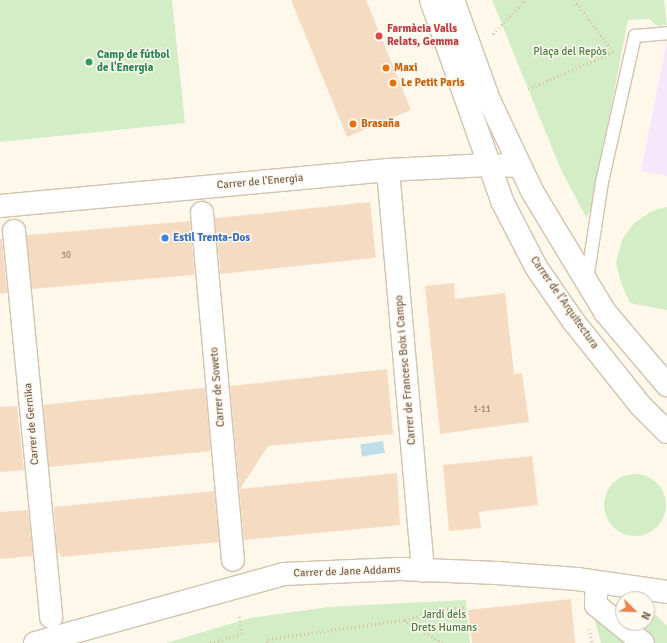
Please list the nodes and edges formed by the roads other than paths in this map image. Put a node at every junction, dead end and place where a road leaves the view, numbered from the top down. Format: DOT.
graph roads {
  1 [pos="431,0"];
  2 [pos="453,0"];
  3 [pos="667,32"];
  4 [pos="488,165"];
  5 [pos="520,166"];
  6 [pos="388,170"];
  7 [pos="0,206"];
  8 [pos="202,213"];
  9 [pos="14,231"];
  10 [pos="587,283"];
  11 [pos="667,385"];
  12 [pos="667,432"];
  13 [pos="233,560"];
  14 [pos="423,570"];
  15 [pos="667,592"];
  16 [pos="596,596"];
  17 [pos="51,617"];
  18 [pos="35,643"];
  19 [pos="643,643"];
  1 -- 4 [label="street, Carrer de l'Arquitectura"];
  2 -- 5 [label="street"];
  3 -- 10 [label="lane"];
  4 -- 5 [label="street, Carrer de l'Energia"];
  4 -- 6 [label="street, Carrer de l'Energia"];
  4 -- 12 [label="street, Carrer de l'Arquitectura"];
  5 -- 10 [label="street"];
  6 -- 7 [label="street, Carrer de l'Energia"];
  6 -- 14 [label="street, Carrer de Francesc Boix i Campo"];
  8 -- 13 [label="street, Carrer de Soweto"];
  9 -- 17 [label="street, Carrer de Gernika"];
  10 -- 11 [label="street"];
  14 -- 15 [label="street, Carrer de Jane Addams"];
  14 -- 18 [label="street, Carrer de Jane Addams"];
  16 -- 19 [label="street"];
}
